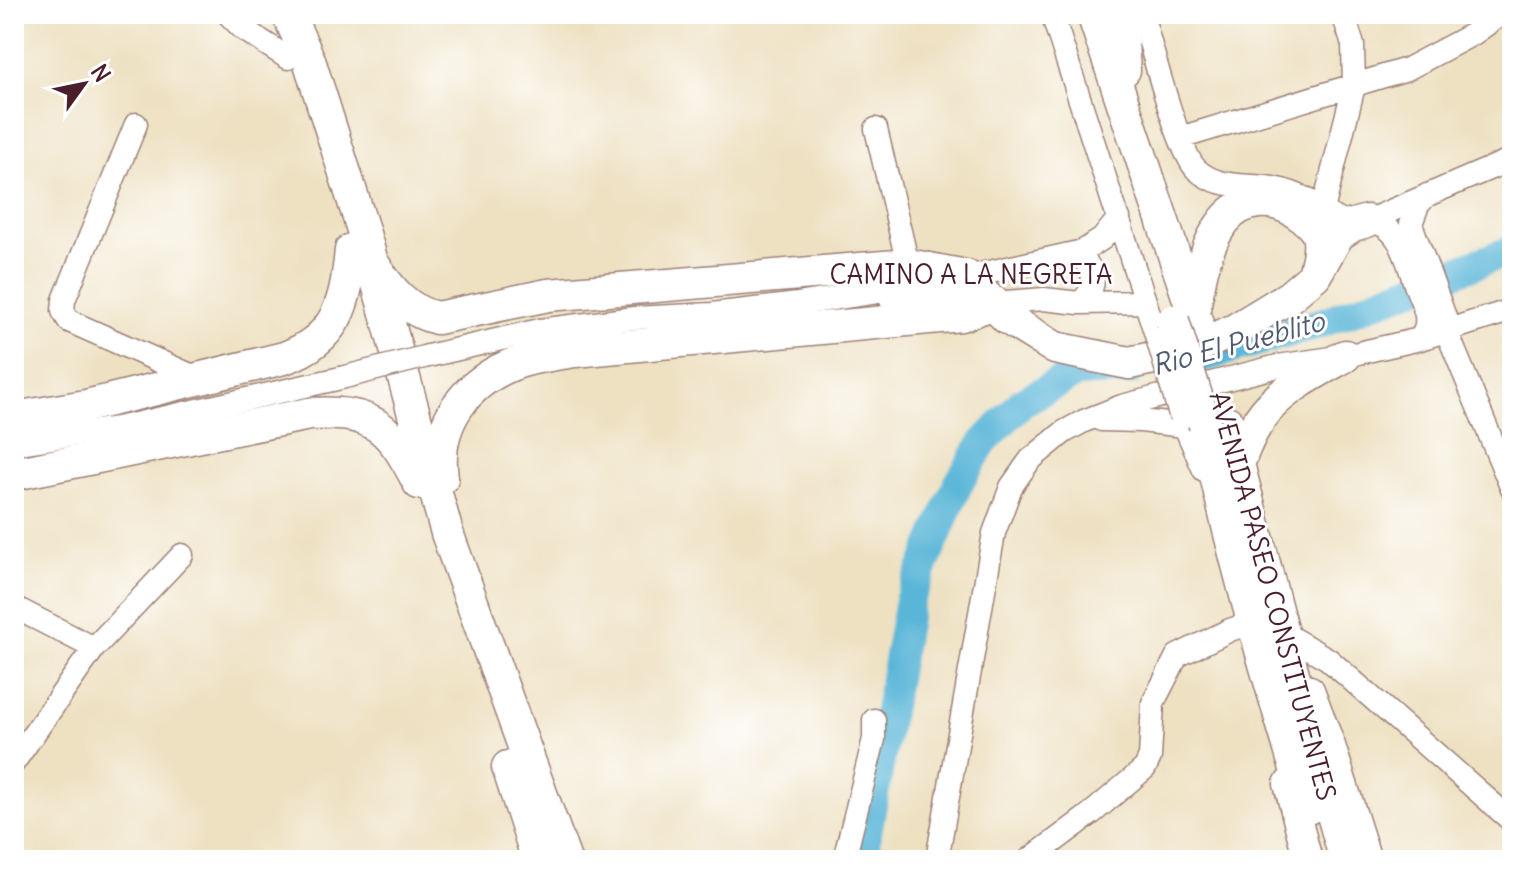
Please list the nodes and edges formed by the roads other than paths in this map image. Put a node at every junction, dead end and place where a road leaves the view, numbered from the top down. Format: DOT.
graph roads {
  1 [pos="228,14"];
  2 [pos="267,14"];
  3 [pos="288,14"];
  4 [pos="1052,14"];
  5 [pos="1074,14"];
  6 [pos="1093,14"];
  7 [pos="1113,14"];
  8 [pos="1120,14"];
  9 [pos="1142,14"];
  10 [pos="1343,14"];
  11 [pos="1501,14"];
  12 [pos="1123,57"];
  13 [pos="288,58"];
  14 [pos="1354,86"];
  15 [pos="1129,121"];
  16 [pos="136,124"];
  17 [pos="876,129"];
  18 [pos="1180,138"];
  19 [pos="1512,159"];
  20 [pos="1427,195"];
  21 [pos="1323,210"];
  22 [pos="1119,218"];
  23 [pos="1391,226"];
  24 [pos="1074,254"];
  25 [pos="362,258"];
  26 [pos="908,265"];
  27 [pos="1315,275"];
  28 [pos="966,276"];
  29 [pos="1044,299"];
  30 [pos="1145,302"];
  31 [pos="995,303"];
  32 [pos="1079,303"];
  33 [pos="798,304"];
  34 [pos="1512,310"];
  35 [pos="1180,323"];
  36 [pos="1435,327"];
  37 [pos="1038,338"];
  38 [pos="1345,356"];
  39 [pos="197,378"];
  40 [pos="14,418"];
  41 [pos="1084,421"];
  42 [pos="1199,423"];
  43 [pos="14,444"];
  44 [pos="1238,465"];
  45 [pos="14,474"];
  46 [pos="419,483"];
  47 [pos="1512,489"];
  48 [pos="447,533"];
  49 [pos="182,555"];
  50 [pos="14,607"];
  51 [pos="1265,633"];
  52 [pos="94,648"];
  53 [pos="874,720"];
  54 [pos="14,762"];
  55 [pos="1512,821"];
  56 [pos="538,860"];
  57 [pos="564,860"];
  58 [pos="844,860"];
  59 [pos="937,860"];
  60 [pos="1029,860"];
  61 [pos="1308,860"];
  62 [pos="1324,860"];
  63 [pos="1346,860"];
  64 [pos="1367,860"];
  1 -- 13 [label="street"];
  2 -- 13 [label="highway"];
  3 -- 25 [label="highway"];
  4 -- 22 [label="street"];
  5 -- 35 [label="highway, AVENIDA PASEO CONSTITUYENTES"];
  6 -- 15 [label="highway, AVENIDA PASEO CONSTITUYENTES"];
  7 -- 12 [label="street"];
  8 -- 12 [label="highway"];
  9 -- 18 [label="street"];
  10 -- 14 [label="street"];
  11 -- 14 [label="street"];
  12 -- 15 [label="highway"];
  13 -- 25 [label="highway"];
  14 -- 18 [label="street"];
  14 -- 21 [label="street"];
  15 -- 35 [label="highway, AVENIDA PASEO CONSTITUYENTES"];
  16 -- 39 [label="street"];
  17 -- 26 [label="street"];
  18 -- 21 [label="street"];
  19 -- 20 [label="street"];
  20 -- 23 [label="street"];
  20 -- 23 [label="street"];
  21 -- 23 [label="street"];
  22 -- 24 [label="street, CAMINO A LA NEGRETA"];
  22 -- 30 [label="street"];
  23 -- 27 [label="highway"];
  23 -- 36 [label="street"];
  24 -- 28 [label="street, CAMINO A LA NEGRETA"];
  24 -- 32 [label="street"];
  25 -- 26 [label="highway"];
  25 -- 39 [label="highway"];
  25 -- 46 [label="highway"];
  25 -- 48 [label="highway"];
  26 -- 28 [label="highway"];
  27 -- 35 [label="highway"];
  27 -- 37 [label="highway"];
  28 -- 31 [label="highway"];
  28 -- 33 [label="street, CAMINO A LA NEGRETA"];
  29 -- 31 [label="street, CAMINO A LA NEGRETA"];
  29 -- 32 [label="street, CAMINO A LA NEGRETA"];
  29 -- 37 [label="street"];
  30 -- 32 [label="street, CAMINO A LA NEGRETA"];
  30 -- 35 [label="street"];
  31 -- 33 [label="street, CAMINO A LA NEGRETA"];
  31 -- 37 [label="highway"];
  31 -- 48 [label="highway"];
  33 -- 43 [label="street, CAMINO A LA NEGRETA, bridge"];
  34 -- 36 [label="street"];
  35 -- 42 [label="highway, AVENIDA PASEO CONSTITUYENTES"];
  35 -- 42 [label="street, bridge"];
  36 -- 38 [label="street"];
  36 -- 47 [label="street"];
  38 -- 41 [label="street"];
  38 -- 44 [label="highway"];
  39 -- 40 [label="highway"];
  41 -- 42 [label="street"];
  41 -- 59 [label="street"];
  42 -- 44 [label="highway, AVENIDA PASEO CONSTITUYENTES"];
  42 -- 51 [label="highway, AVENIDA PASEO CONSTITUYENTES"];
  44 -- 51 [label="highway, AVENIDA PASEO CONSTITUYENTES"];
  45 -- 46 [label="highway"];
  46 -- 56 [label="highway"];
  48 -- 57 [label="highway"];
  49 -- 52 [label="street"];
  50 -- 52 [label="street"];
  51 -- 55 [label="street"];
  51 -- 60 [label="street"];
  51 -- 61 [label="main road"];
  51 -- 62 [label="highway, AVENIDA PASEO CONSTITUYENTES"];
  51 -- 63 [label="highway, AVENIDA PASEO CONSTITUYENTES"];
  51 -- 64 [label="main road"];
  52 -- 54 [label="street"];
  53 -- 58 [label="street"];
}
